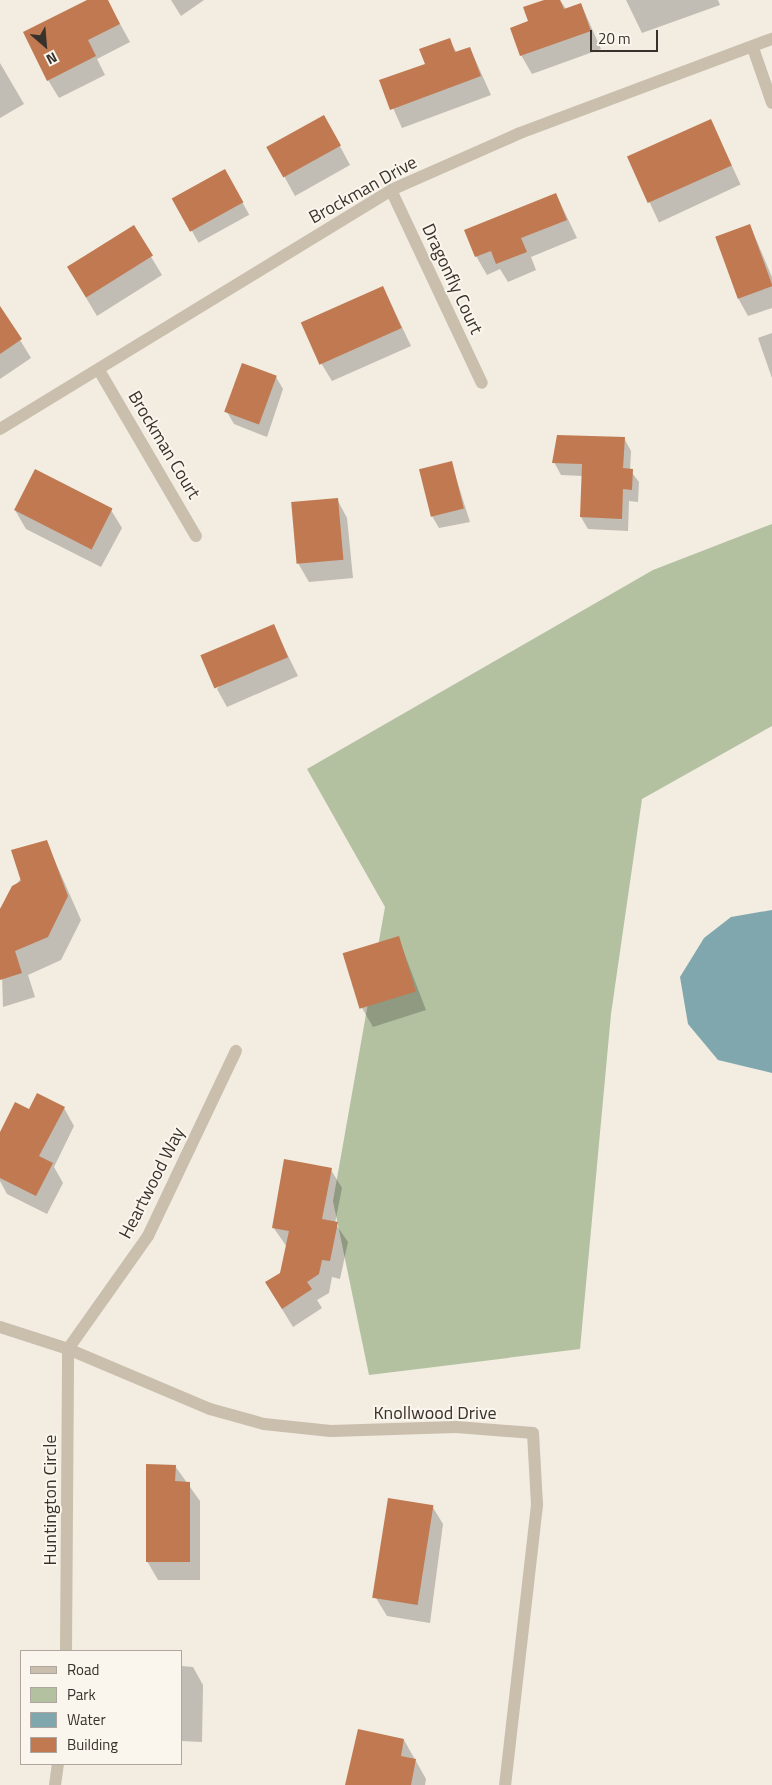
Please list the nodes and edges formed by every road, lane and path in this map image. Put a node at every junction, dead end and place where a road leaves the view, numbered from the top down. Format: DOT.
graph roads {
  1 [pos="772,38"];
  2 [pos="752,48"];
  3 [pos="772,103"];
  4 [pos="391,190"];
  5 [pos="100,372"];
  6 [pos="482,383"];
  7 [pos="0,429"];
  8 [pos="196,536"];
  9 [pos="236,1051"];
  10 [pos="0,1327"];
  11 [pos="68,1349"];
  12 [pos="66,1650"];
  13 [pos="58,1765"];
  14 [pos="55,1785"];
  15 [pos="505,1785"];
  1 -- 2 [label="street, Brockman Drive"];
  2 -- 3 [label="street"];
  2 -- 4 [label="street, Brockman Drive"];
  4 -- 5 [label="street, Brockman Drive"];
  4 -- 6 [label="street, Dragonfly Court"];
  5 -- 7 [label="street, Brockman Drive"];
  5 -- 8 [label="street, Brockman Court"];
  9 -- 11 [label="street, Heartwood Way"];
  10 -- 11 [label="street, Knollwood Drive"];
  11 -- 12 [label="street, Huntington Circle"];
  11 -- 15 [label="street, Knollwood Drive"];
  13 -- 14 [label="street"];
}
